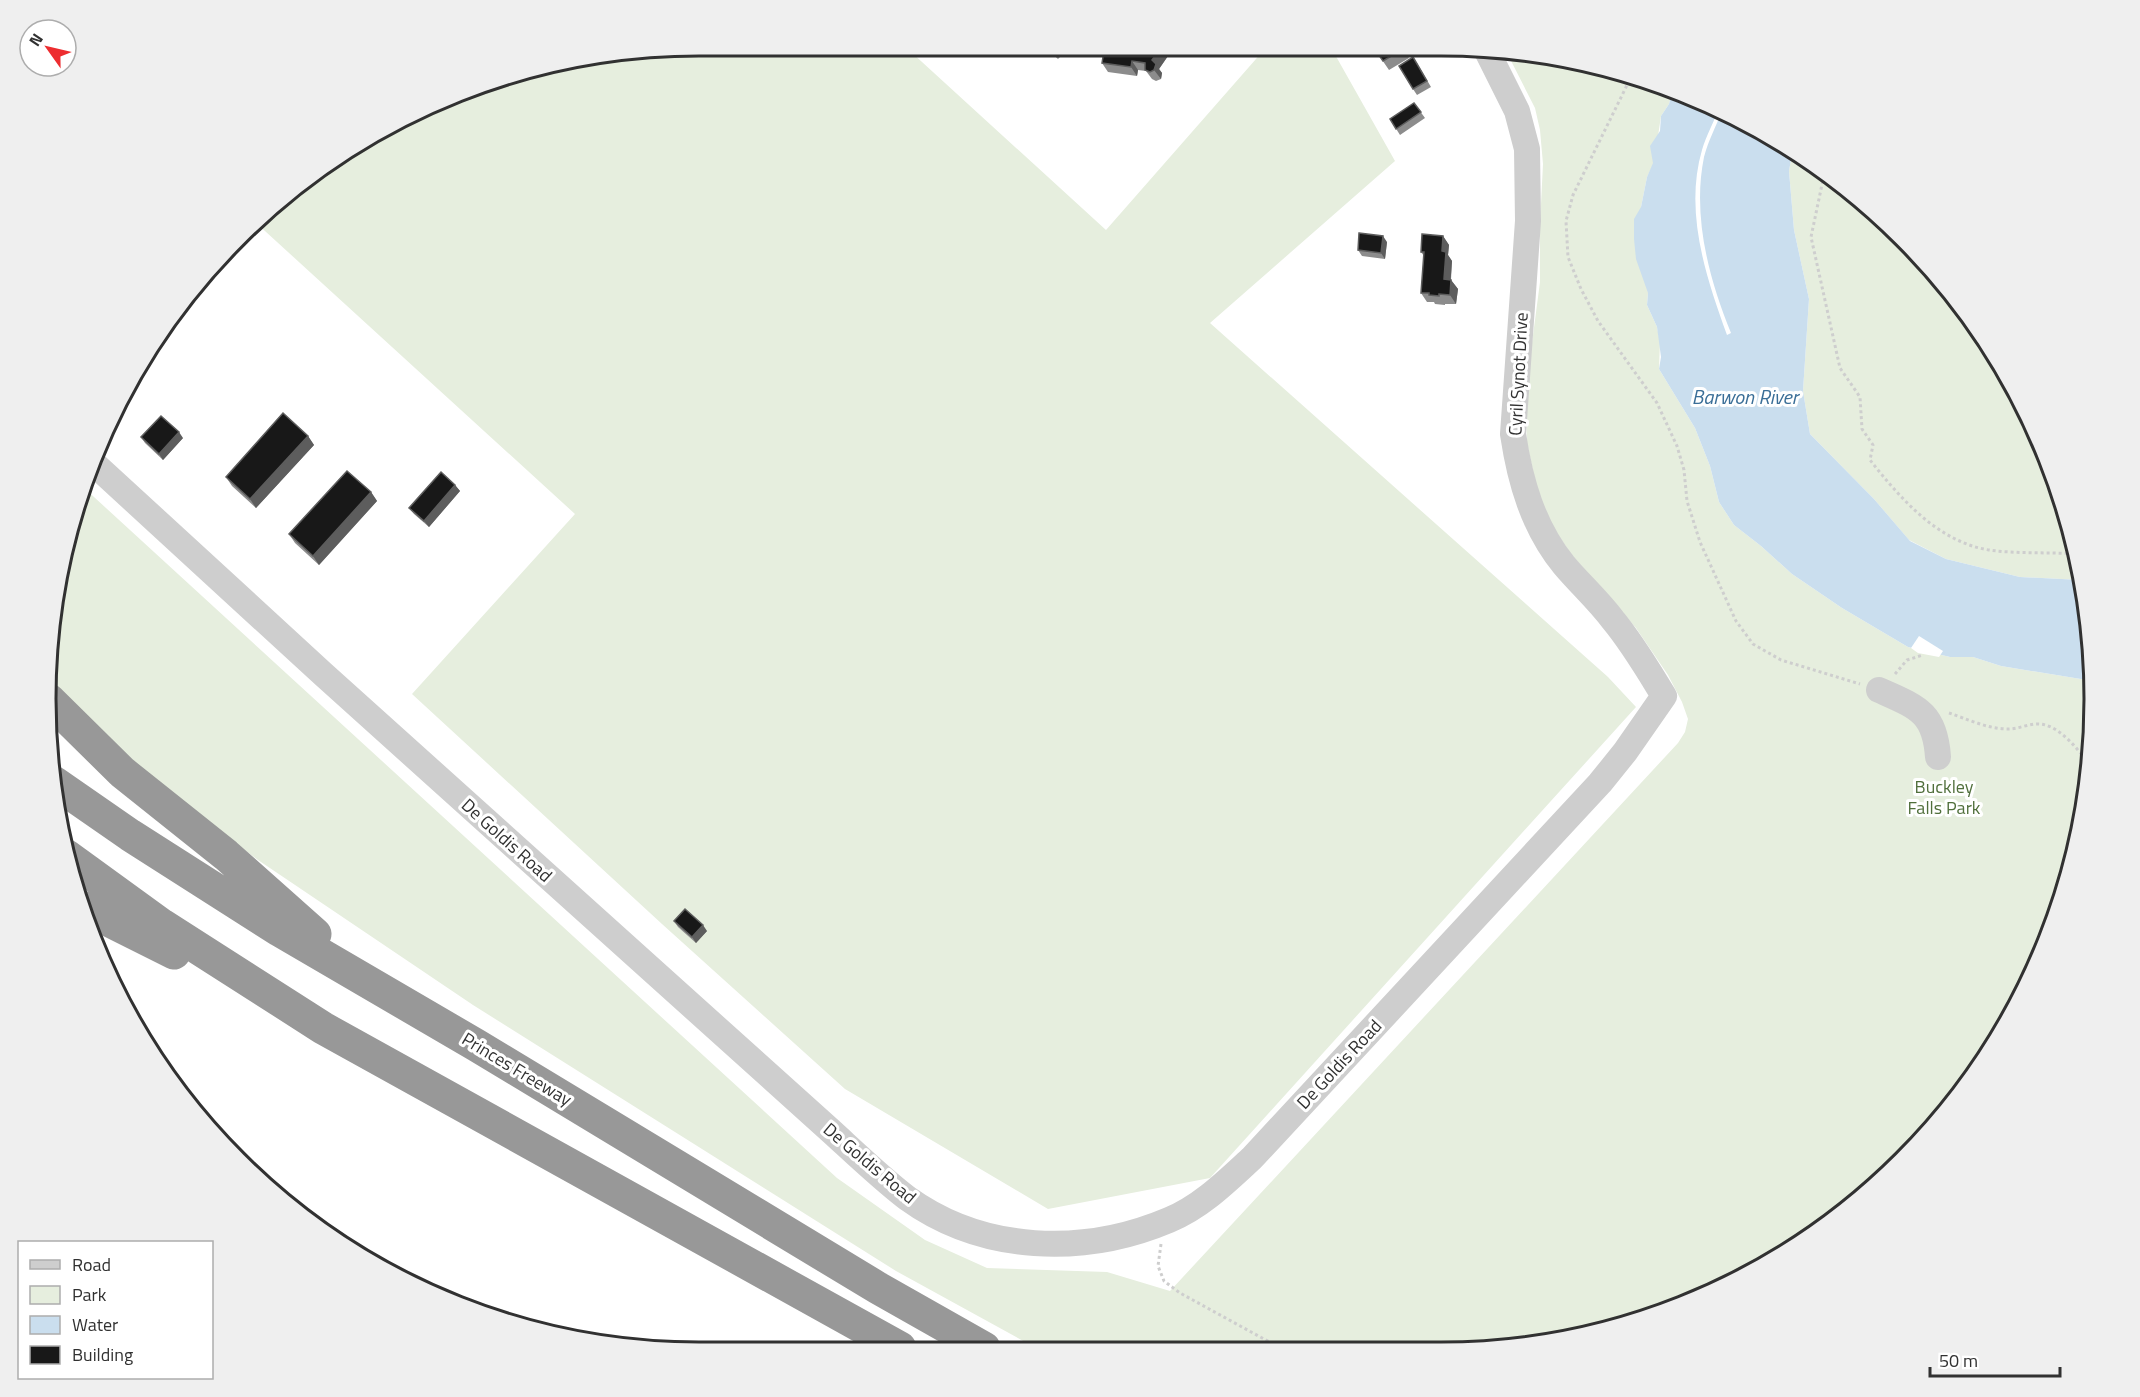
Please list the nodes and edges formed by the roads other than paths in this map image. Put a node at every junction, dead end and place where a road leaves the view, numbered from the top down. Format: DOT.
graph roads {
  1 [pos="1490,58"];
  2 [pos="98,469"];
  3 [pos="1879,690"];
  4 [pos="1664,696"];
  5 [pos="56,707"];
  6 [pos="1938,757"];
  7 [pos="62,788"];
  8 [pos="77,863"];
  9 [pos="93,912"];
  10 [pos="375,987"];
  11 [pos="323,1029"];
  12 [pos="889,1342"];
  13 [pos="973,1342"];
  1 -- 4 [label="street, Cyril Synot Drive"];
  2 -- 4 [label="street, De Goldis Road"];
  3 -- 6 [label="street"];
  5 -- 10 [label="highway"];
  7 -- 10 [label="highway, Princes Freeway"];
  8 -- 11 [label="highway"];
  9 -- 11 [label="highway"];
  10 -- 13 [label="highway, Princes Freeway"];
  11 -- 12 [label="highway"];
}
